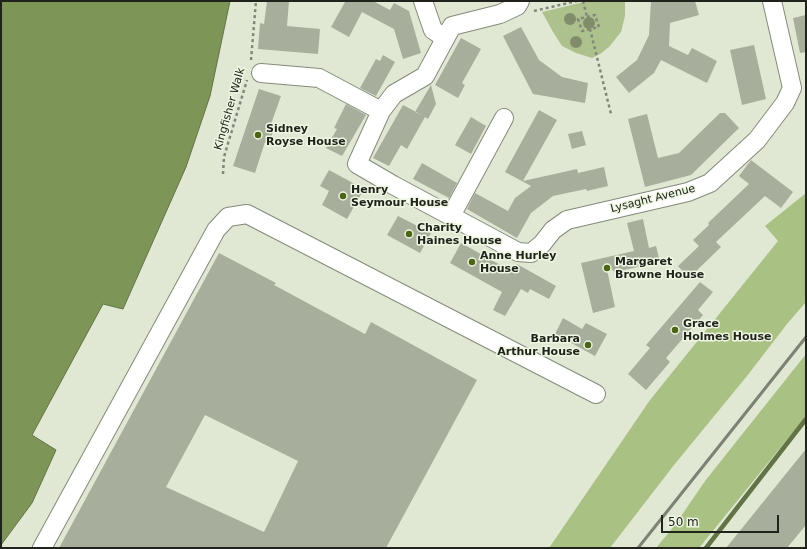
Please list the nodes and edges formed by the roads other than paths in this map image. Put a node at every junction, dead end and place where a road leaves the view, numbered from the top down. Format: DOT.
graph roads {
  1 [pos="423,1"];
  2 [pos="772,1"];
  3 [pos="523,6"];
  4 [pos="445,38"];
  5 [pos="253,71"];
  6 [pos="381,111"];
  7 [pos="504,118"];
  8 [pos="451,216"];
  9 [pos="596,394"];
  10 [pos="42,548"];
  1 -- 4 [label="street"];
  2 -- 8 [label="street, Lysaght Avenue"];
  3 -- 4 [label="street, Lysaght Avenue"];
  4 -- 6 [label="street, Lysaght Avenue"];
  5 -- 6 [label="street"];
  6 -- 8 [label="street, Lysaght Avenue"];
  7 -- 8 [label="street"];
  9 -- 10 [label="street"];
}
